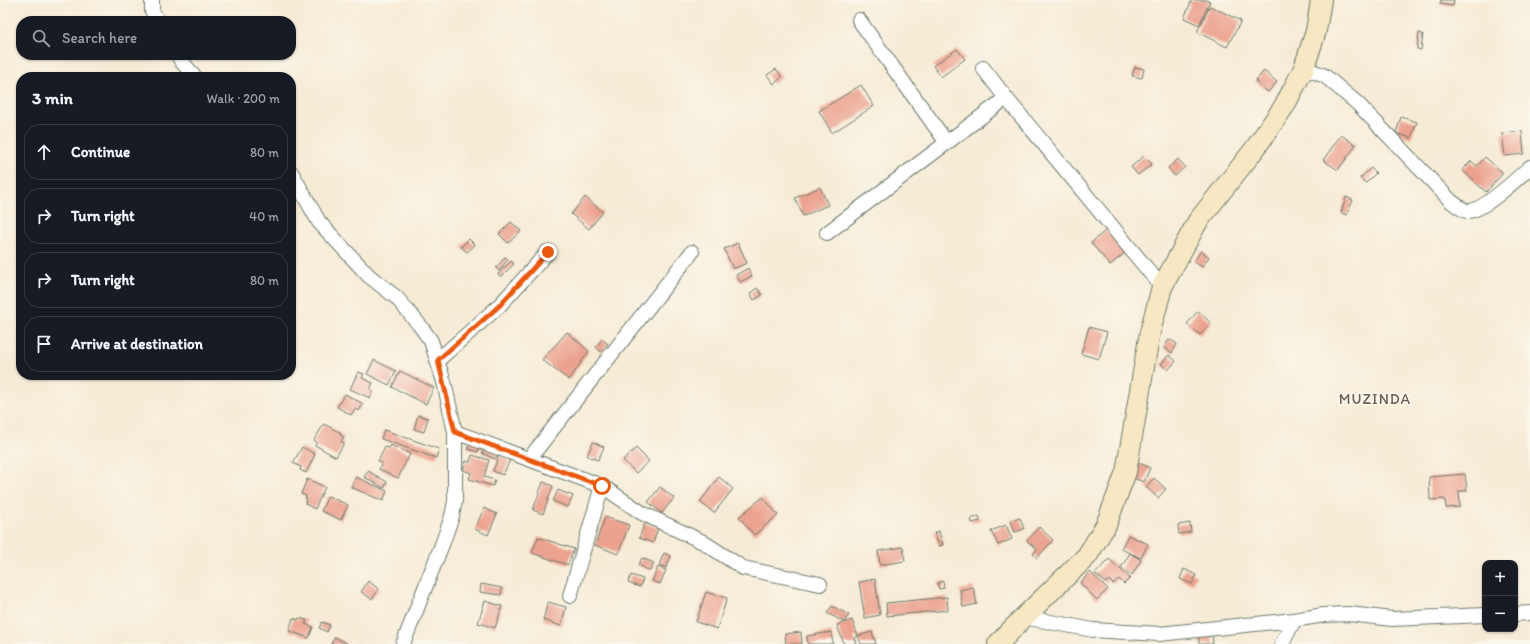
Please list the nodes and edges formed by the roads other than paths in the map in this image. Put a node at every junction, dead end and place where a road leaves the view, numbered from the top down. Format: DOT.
graph roads {
  1 [pos="152,0"];
  2 [pos="1321,0"];
  3 [pos="155,16"];
  4 [pos="859,20"];
  5 [pos="181,60"];
  6 [pos="983,68"];
  7 [pos="1304,68"];
  8 [pos="191,72"];
  9 [pos="1006,98"];
  10 [pos="947,143"];
  11 [pos="1530,167"];
  12 [pos="296,181"];
  13 [pos="827,233"];
  14 [pos="548,252"];
  15 [pos="692,252"];
  16 [pos="1162,287"];
  17 [pos="438,360"];
  18 [pos="455,432"];
  19 [pos="529,459"];
  20 [pos="602,486"];
  21 [pos="820,584"];
  22 [pos="570,596"];
  23 [pos="1530,613"];
  24 [pos="1518,614"];
  25 [pos="1482,616"];
  26 [pos="1024,617"];
  27 [pos="1294,620"];
  28 [pos="403,644"];
  29 [pos="998,644"];
  30 [pos="1282,644"];
  1 -- 3 [label="street"];
  2 -- 7 [label="street"];
  4 -- 10 [label="street"];
  5 -- 8 [label="street"];
  6 -- 9 [label="street"];
  7 -- 11 [label="street"];
  7 -- 16 [label="street"];
  9 -- 10 [label="street"];
  9 -- 16 [label="street"];
  10 -- 13 [label="street"];
  12 -- 17 [label="street"];
  14 -- 17 [label="street"];
  15 -- 19 [label="street"];
  16 -- 26 [label="street"];
  17 -- 18 [label="street"];
  18 -- 19 [label="street"];
  18 -- 28 [label="street"];
  19 -- 20 [label="street"];
  20 -- 21 [label="street"];
  20 -- 22 [label="street"];
  23 -- 24 [label="street"];
  25 -- 27 [label="street"];
  26 -- 27 [label="street"];
  26 -- 29 [label="street"];
  27 -- 30 [label="street"];
}
